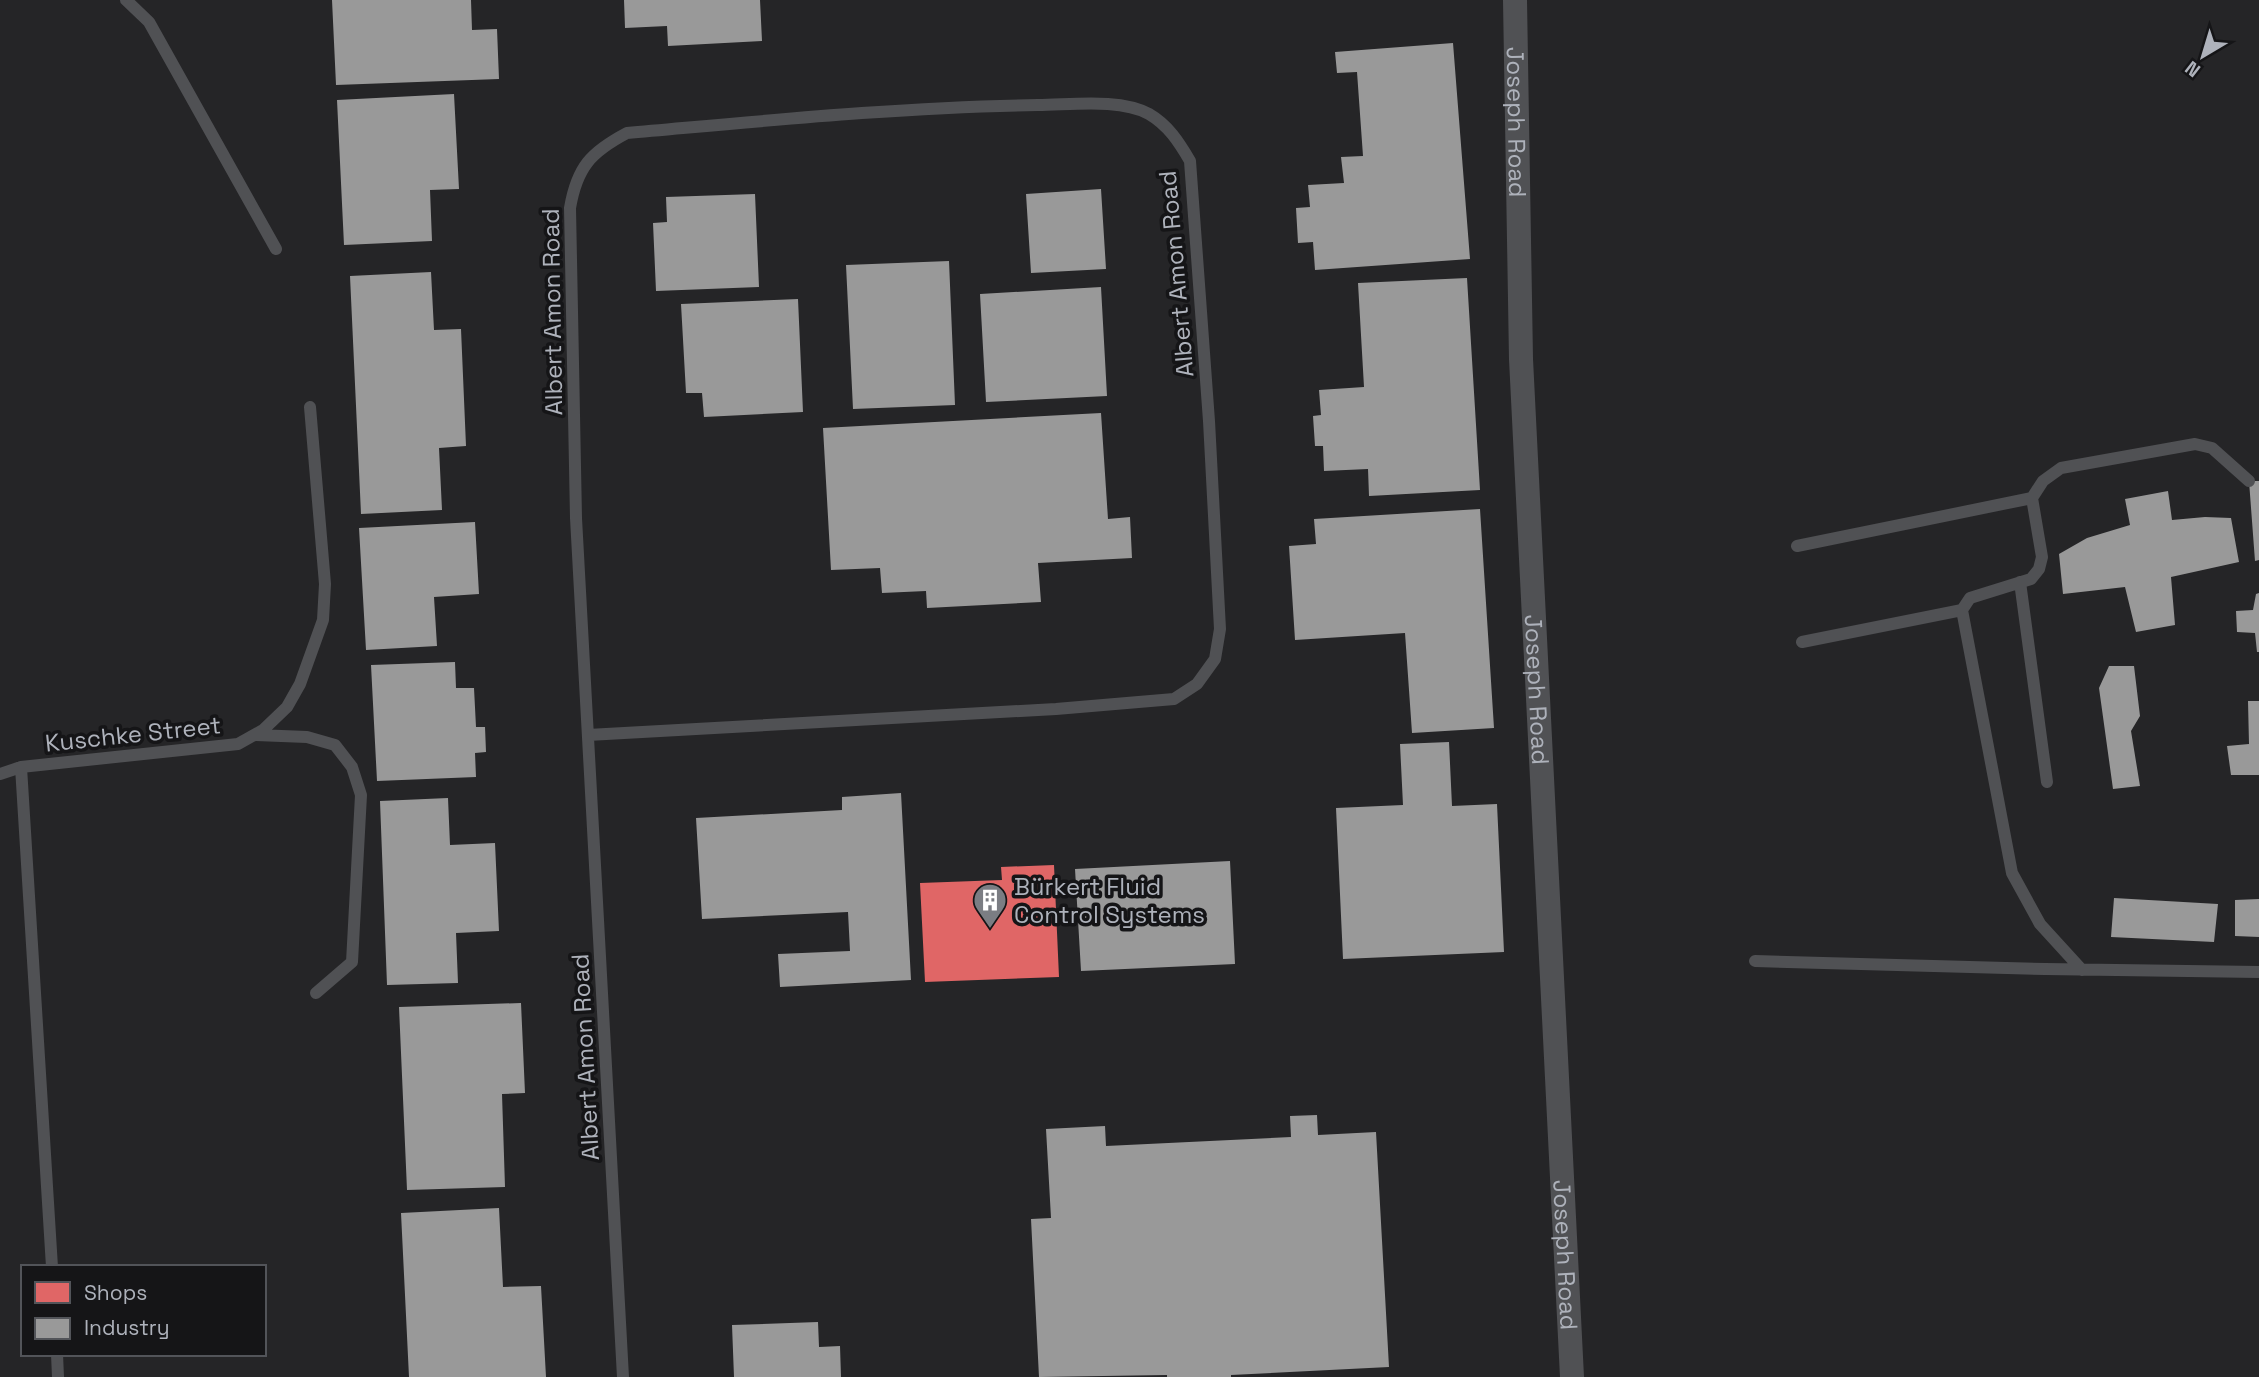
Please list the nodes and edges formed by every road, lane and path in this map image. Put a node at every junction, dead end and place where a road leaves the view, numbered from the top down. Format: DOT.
graph roads {
  1 [pos="126,0"];
  2 [pos="1515,0"];
  3 [pos="276,248"];
  4 [pos="310,407"];
  5 [pos="2249,481"];
  6 [pos="2032,498"];
  7 [pos="1797,546"];
  8 [pos="2020,582"];
  9 [pos="1962,610"];
  10 [pos="1802,642"];
  11 [pos="255,735"];
  12 [pos="588,735"];
  13 [pos="21,768"];
  14 [pos="0,774"];
  15 [pos="2047,782"];
  16 [pos="1755,961"];
  17 [pos="2082,970"];
  18 [pos="2259,972"];
  19 [pos="316,993"];
  20 [pos="52,1265"];
  21 [pos="57,1356"];
  22 [pos="58,1377"];
  23 [pos="623,1377"];
  24 [pos="1572,1377"];
  1 -- 3 [label="lane"];
  2 -- 24 [label="street, Joseph Road"];
  4 -- 11 [label="lane, Kuschke Street"];
  5 -- 6 [label="lane"];
  6 -- 7 [label="lane"];
  6 -- 8 [label="lane"];
  8 -- 9 [label="lane"];
  8 -- 15 [label="lane"];
  9 -- 10 [label="lane"];
  9 -- 17 [label="lane"];
  11 -- 13 [label="lane, Kuschke Street"];
  11 -- 19 [label="lane"];
  12 -- 12 [label="lane, Albert Amon Road"];
  12 -- 23 [label="lane, Albert Amon Road"];
  13 -- 14 [label="lane, Kuschke Street"];
  13 -- 20 [label="lane"];
  16 -- 17 [label="lane"];
  17 -- 18 [label="lane"];
  21 -- 22 [label="lane"];
}
